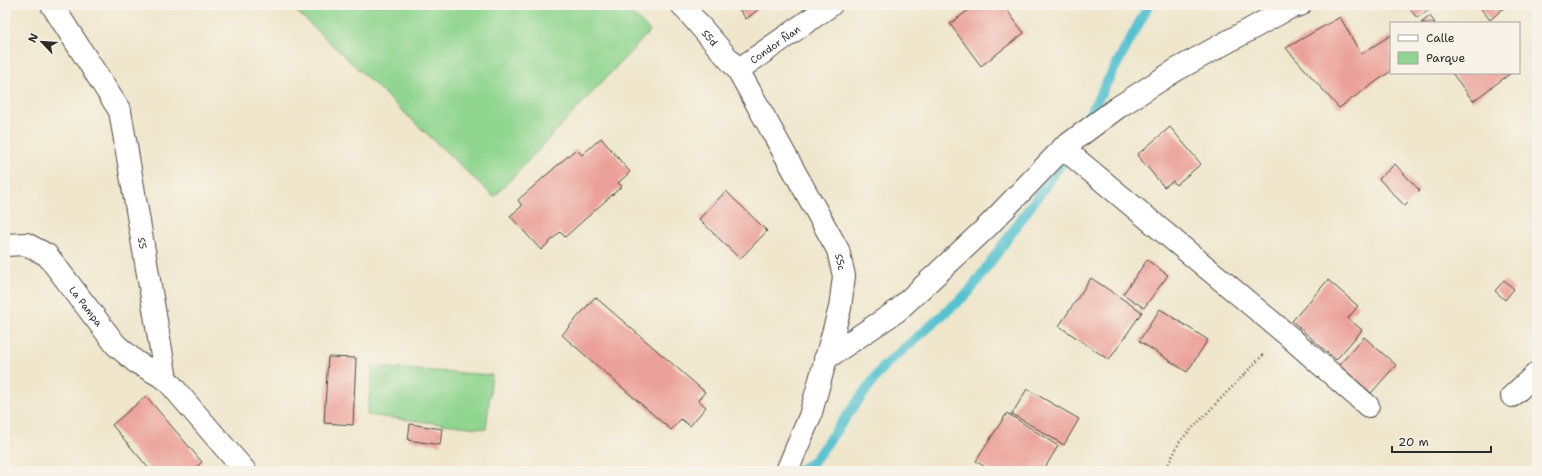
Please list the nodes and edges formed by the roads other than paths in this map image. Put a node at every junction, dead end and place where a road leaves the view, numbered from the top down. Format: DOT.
graph roads {
  1 [pos="52,5"];
  2 [pos="682,5"];
  3 [pos="831,5"];
  4 [pos="1300,5"];
  5 [pos="738,70"];
  6 [pos="1064,148"];
  7 [pos="5,245"];
  8 [pos="825,359"];
  9 [pos="1537,373"];
  10 [pos="166,379"];
  11 [pos="1512,396"];
  12 [pos="1368,406"];
  13 [pos="245,471"];
  14 [pos="787,471"];
  1 -- 10 [label="street, S5"];
  2 -- 5 [label="street, S5d"];
  3 -- 5 [label="street, Condor Ñan"];
  4 -- 6 [label="street"];
  5 -- 8 [label="street, S5c"];
  6 -- 8 [label="street"];
  6 -- 12 [label="street"];
  7 -- 10 [label="street, La Pampa"];
  8 -- 14 [label="street, S5c"];
  9 -- 11 [label="street"];
  10 -- 13 [label="street"];
}
